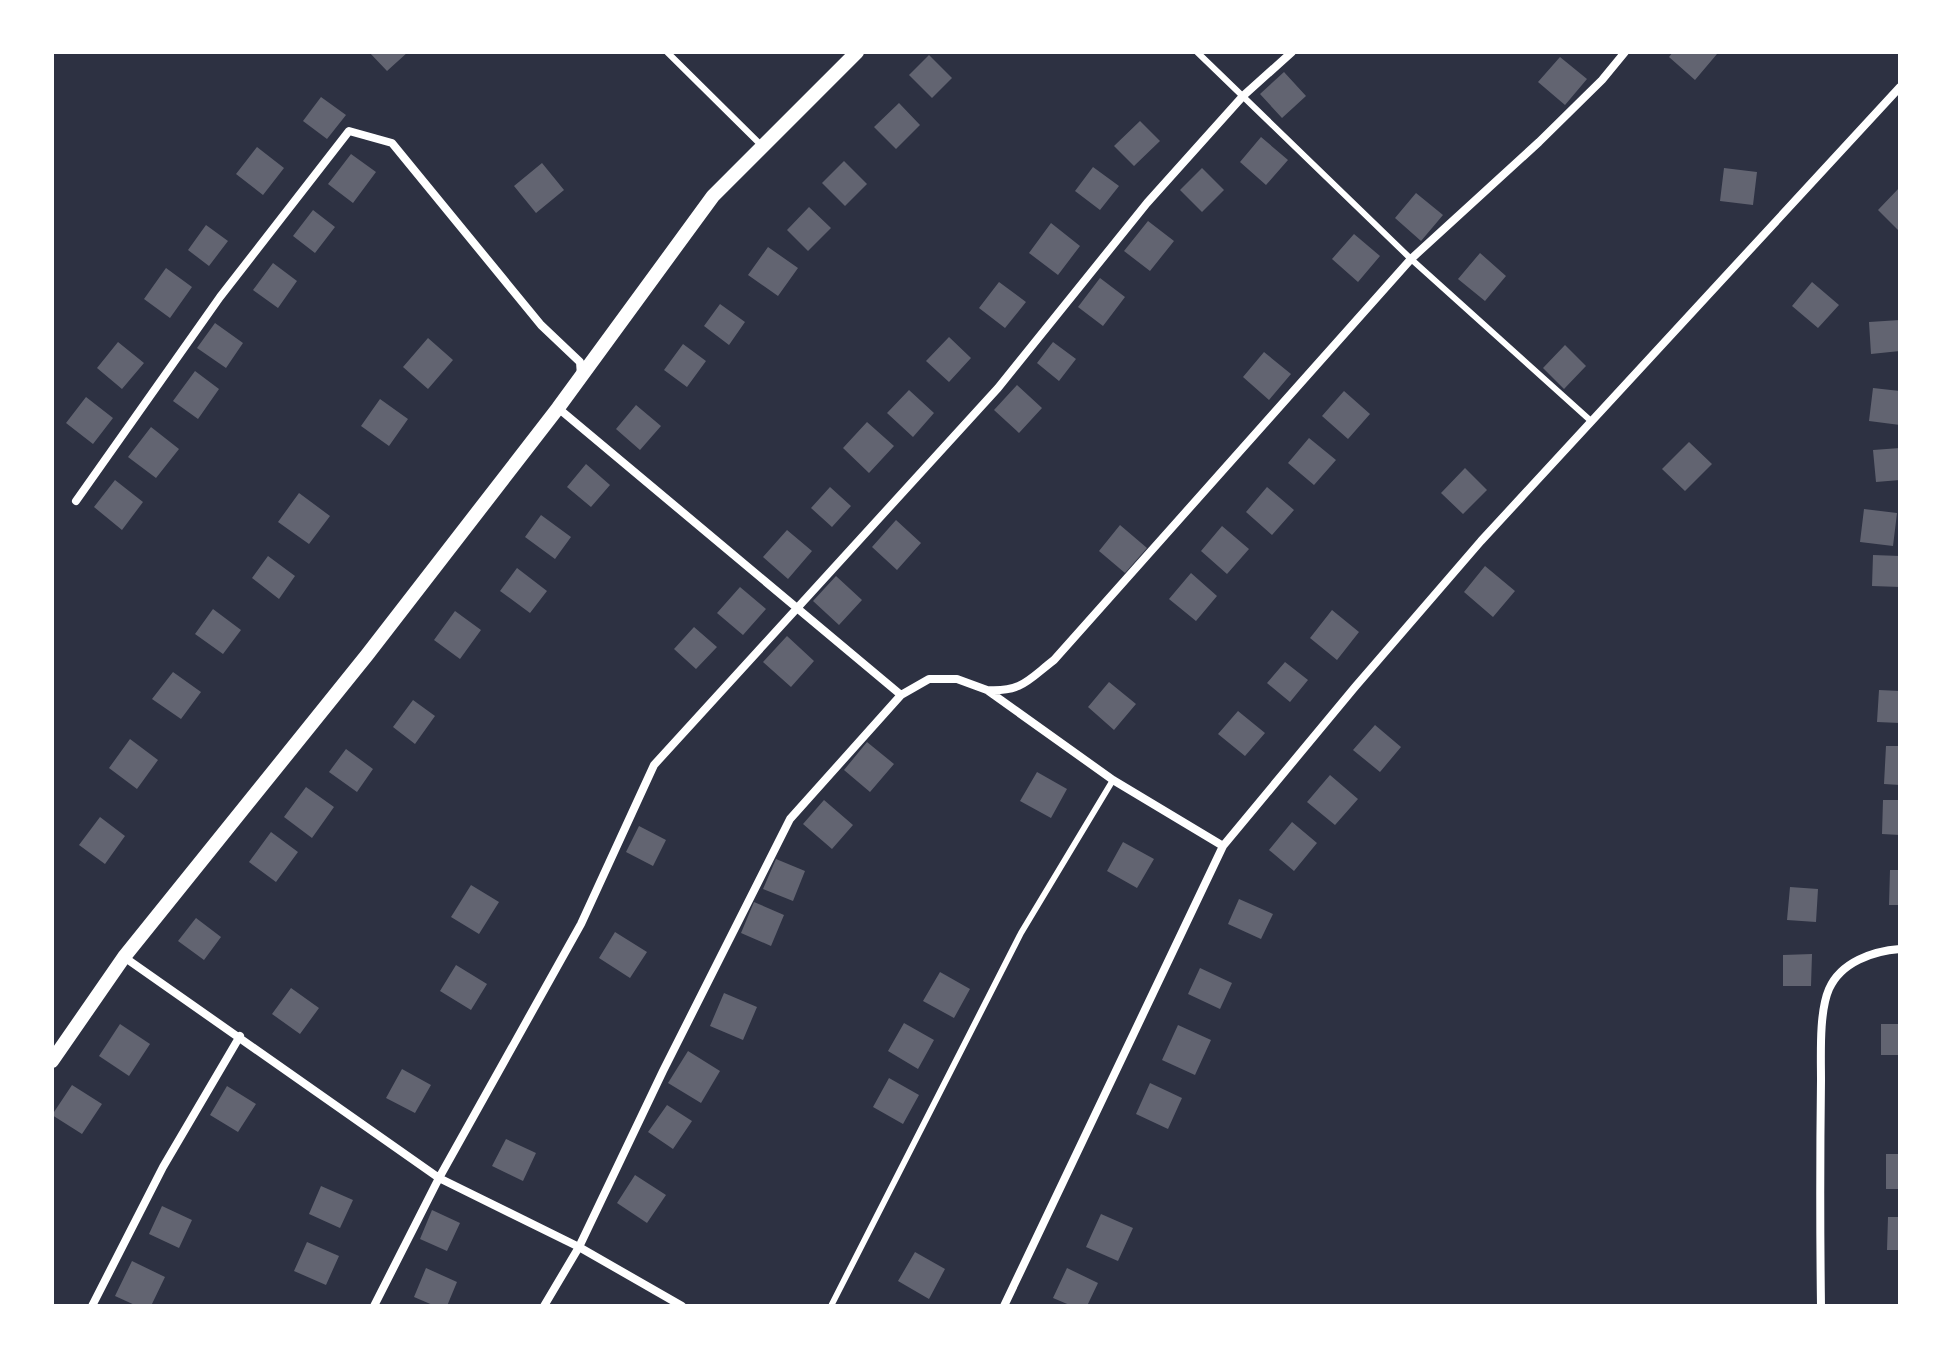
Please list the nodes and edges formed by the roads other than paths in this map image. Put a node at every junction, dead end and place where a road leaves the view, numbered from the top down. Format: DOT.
graph roads {
  1 [pos="667,52"];
  2 [pos="857,52"];
  3 [pos="1197,52"];
  4 [pos="1292,52"];
  5 [pos="1625,52"];
  6 [pos="1900,87"];
  7 [pos="1243,96"];
  8 [pos="762,146"];
  9 [pos="1411,259"];
  10 [pos="581,377"];
  11 [pos="558,408"];
  12 [pos="1591,421"];
  13 [pos="76,501"];
  14 [pos="795,608"];
  15 [pos="987,690"];
  16 [pos="901,695"];
  17 [pos="1113,780"];
  18 [pos="1223,846"];
  19 [pos="1900,949"];
  20 [pos="124,957"];
  21 [pos="240,1036"];
  22 [pos="52,1061"];
  23 [pos="439,1178"];
  24 [pos="579,1247"];
  25 [pos="92,1306"];
  26 [pos="374,1306"];
  27 [pos="544,1306"];
  28 [pos="682,1306"];
  29 [pos="831,1306"];
  30 [pos="1004,1306"];
  31 [pos="1821,1306"];
  1 -- 8 [label="lane"];
  2 -- 8 [label="street"];
  3 -- 7 [label="lane"];
  4 -- 7 [label="street"];
  5 -- 9 [label="street"];
  6 -- 12 [label="street"];
  7 -- 9 [label="lane"];
  7 -- 14 [label="street"];
  8 -- 10 [label="street"];
  9 -- 12 [label="lane"];
  9 -- 15 [label="street"];
  10 -- 11 [label="street"];
  10 -- 13 [label="street"];
  11 -- 14 [label="street"];
  11 -- 20 [label="street"];
  12 -- 18 [label="street"];
  14 -- 16 [label="street"];
  14 -- 23 [label="street"];
  15 -- 16 [label="street"];
  15 -- 17 [label="street"];
  16 -- 24 [label="street"];
  17 -- 18 [label="street"];
  17 -- 29 [label="lane"];
  18 -- 30 [label="street"];
  19 -- 31 [label="street"];
  20 -- 21 [label="street"];
  20 -- 22 [label="street"];
  21 -- 23 [label="street"];
  21 -- 25 [label="street"];
  23 -- 24 [label="street"];
  23 -- 26 [label="street"];
  24 -- 27 [label="street"];
  24 -- 28 [label="street"];
}
